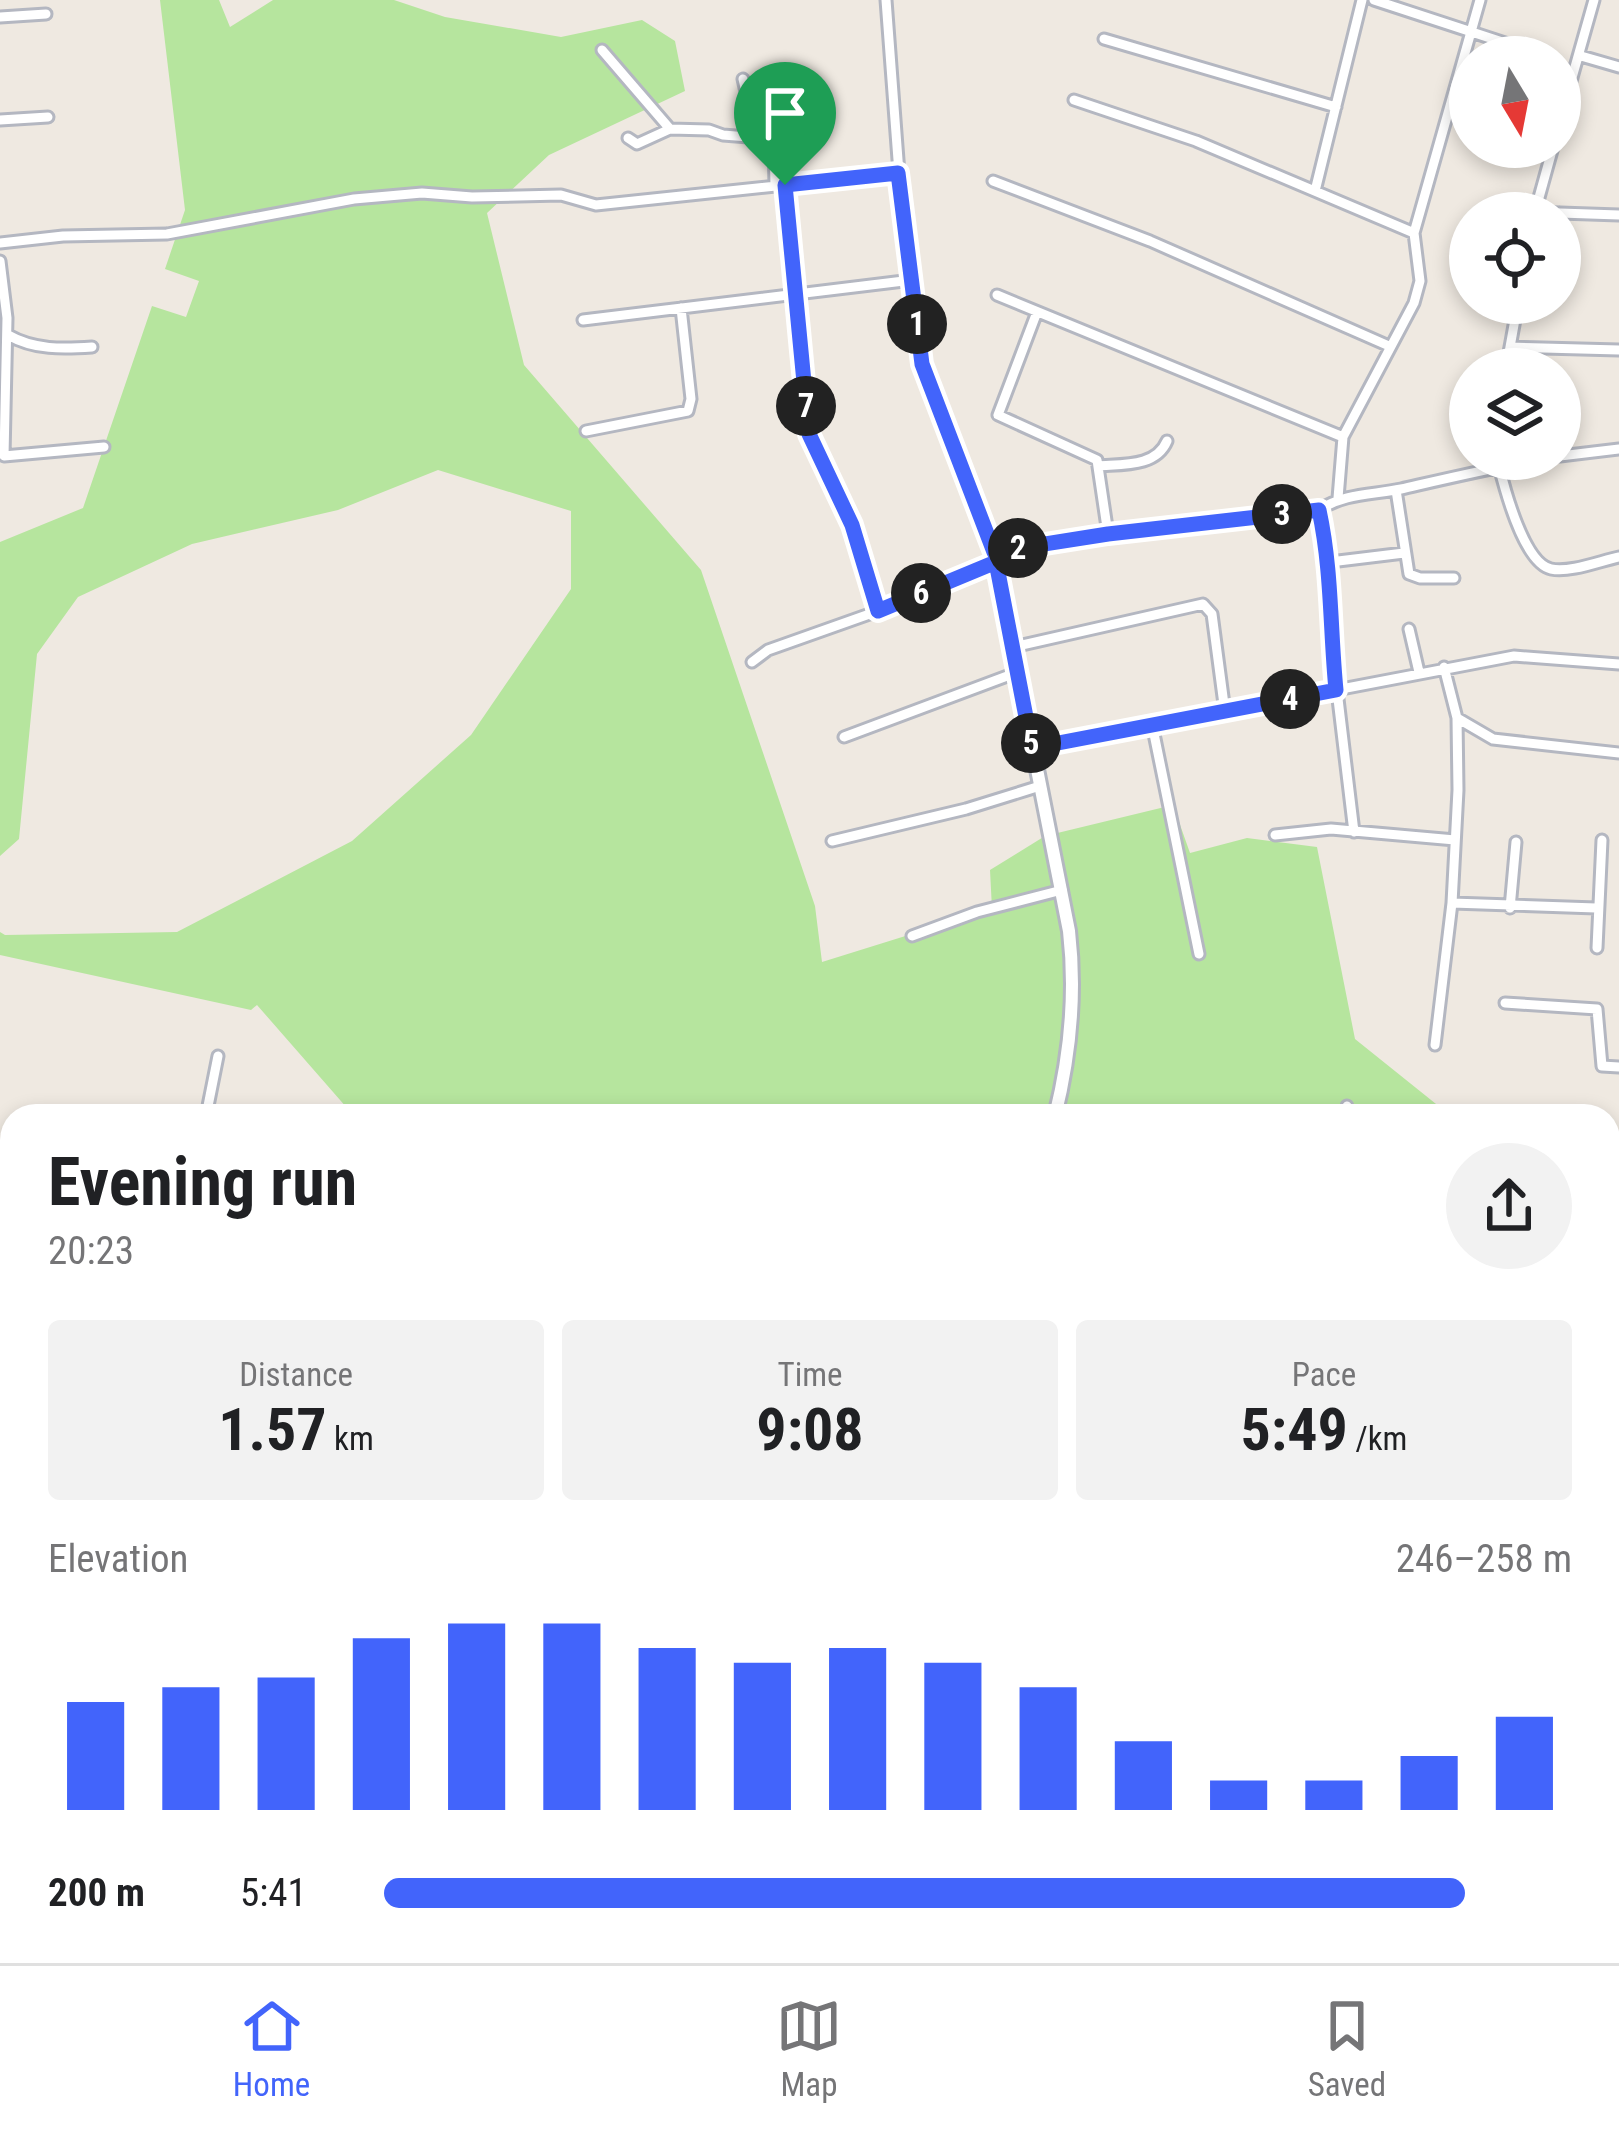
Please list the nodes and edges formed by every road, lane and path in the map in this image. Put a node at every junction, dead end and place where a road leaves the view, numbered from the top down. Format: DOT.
graph roads {
  1 [pos="882,0"];
  2 [pos="1362,0"];
  3 [pos="1374,0"];
  4 [pos="1480,0"];
  5 [pos="1594,0"];
  6 [pos="46,14"];
  7 [pos="0,17"];
  8 [pos="1472,30"];
  9 [pos="1489,36"];
  10 [pos="1104,39"];
  11 [pos="1581,49"];
  12 [pos="602,50"];
  13 [pos="1581,61"];
  14 [pos="1619,67"];
  15 [pos="742,80"];
  16 [pos="1074,100"];
  17 [pos="1336,107"];
  18 [pos="48,117"];
  19 [pos="0,120"];
  20 [pos="670,130"];
  21 [pos="628,138"];
  22 [pos="774,139"];
  23 [pos="898,173"];
  24 [pos="993,182"];
  25 [pos="780,186"];
  26 [pos="1316,191"];
  27 [pos="1581,214"];
  28 [pos="1619,215"];
  29 [pos="1414,233"];
  30 [pos="0,243"];
  31 [pos="0,261"];
  32 [pos="912,280"];
  33 [pos="794,294"];
  34 [pos="997,295"];
  35 [pos="682,308"];
  36 [pos="1037,312"];
  37 [pos="583,320"];
  38 [pos="1514,324"];
  39 [pos="8,335"];
  40 [pos="1389,346"];
  41 [pos="1510,346"];
  42 [pos="92,347"];
  43 [pos="2,350"];
  44 [pos="1619,350"];
  45 [pos="586,431"];
  46 [pos="1343,437"];
  47 [pos="1167,441"];
  48 [pos="104,447"];
  49 [pos="1619,449"];
  50 [pos="1581,454"];
  51 [pos="2,456"];
  52 [pos="1098,466"];
  53 [pos="1449,476"];
  54 [pos="1500,480"];
  55 [pos="1396,490"];
  56 [pos="1338,498"];
  57 [pos="1319,510"];
  58 [pos="1108,534"];
  59 [pos="1404,553"];
  60 [pos="995,557"];
  61 [pos="1619,557"];
  62 [pos="1330,562"];
  63 [pos="1454,578"];
  64 [pos="878,611"];
  65 [pos="1409,629"];
  66 [pos="1013,646"];
  67 [pos="752,662"];
  68 [pos="1619,664"];
  69 [pos="1444,667"];
  70 [pos="1018,672"];
  71 [pos="1419,672"];
  72 [pos="1336,690"];
  73 [pos="1225,712"];
  74 [pos="1457,718"];
  75 [pos="1152,724"];
  76 [pos="844,737"];
  77 [pos="1032,748"];
  78 [pos="1619,753"];
  79 [pos="1040,786"];
  80 [pos="1354,832"];
  81 [pos="1275,835"];
  82 [pos="1455,839"];
  83 [pos="1602,840"];
  84 [pos="832,841"];
  85 [pos="1516,842"];
  86 [pos="1062,890"];
  87 [pos="1452,903"];
  88 [pos="1510,908"];
  89 [pos="1596,908"];
  90 [pos="912,936"];
  91 [pos="1597,948"];
  92 [pos="1199,954"];
  93 [pos="1505,1003"];
  94 [pos="1436,1046"];
  95 [pos="218,1056"];
  96 [pos="1619,1067"];
  97 [pos="208,1104"];
  98 [pos="1057,1104"];
  1 -- 23 [label="street"];
  2 -- 17 [label="street"];
  3 -- 8 [label="street"];
  4 -- 8 [label="street"];
  5 -- 11 [label="street"];
  6 -- 7 [label="street"];
  8 -- 9 [label="street"];
  8 -- 29 [label="street"];
  10 -- 17 [label="street"];
  12 -- 20 [label="street"];
  13 -- 14 [label="street"];
  15 -- 22 [label="street"];
  16 -- 26 [label="street"];
  17 -- 26 [label="street"];
  18 -- 19 [label="street"];
  20 -- 21 [label="street"];
  20 -- 22 [label="street"];
  22 -- 25 [label="street"];
  23 -- 25 [label="street"];
  23 -- 32 [label="street"];
  24 -- 40 [label="street"];
  25 -- 30 [label="street"];
  25 -- 33 [label="street"];
  26 -- 29 [label="street"];
  27 -- 28 [label="street"];
  29 -- 40 [label="street"];
  31 -- 39 [label="street"];
  32 -- 33 [label="street"];
  32 -- 60 [label="street"];
  33 -- 35 [label="street"];
  33 -- 64 [label="street"];
  34 -- 36 [label="street"];
  35 -- 37 [label="street"];
  35 -- 45 [label="street"];
  36 -- 46 [label="street"];
  36 -- 52 [label="street"];
  38 -- 41 [label="street"];
  39 -- 42 [label="street"];
  39 -- 43 [label="street"];
  40 -- 46 [label="street"];
  41 -- 44 [label="street"];
  43 -- 51 [label="street"];
  46 -- 56 [label="street"];
  47 -- 52 [label="street"];
  48 -- 51 [label="street"];
  49 -- 50 [label="street"];
  52 -- 58 [label="street"];
  53 -- 55 [label="street"];
  54 -- 61 [label="street"];
  55 -- 56 [label="street"];
  55 -- 59 [label="street"];
  56 -- 57 [label="street"];
  57 -- 58 [label="street"];
  57 -- 62 [label="street"];
  58 -- 60 [label="street"];
  59 -- 62 [label="street"];
  59 -- 63 [label="street"];
  60 -- 64 [label="street"];
  60 -- 66 [label="street"];
  62 -- 72 [label="street"];
  64 -- 67 [label="street"];
  65 -- 71 [label="street"];
  66 -- 70 [label="street"];
  66 -- 73 [label="street"];
  68 -- 69 [label="street"];
  69 -- 71 [label="street"];
  69 -- 74 [label="street"];
  70 -- 76 [label="street"];
  70 -- 77 [label="street"];
  71 -- 72 [label="street"];
  72 -- 73 [label="street"];
  72 -- 80 [label="street"];
  73 -- 75 [label="street"];
  74 -- 78 [label="street"];
  74 -- 82 [label="street"];
  75 -- 77 [label="street"];
  75 -- 92 [label="street"];
  77 -- 79 [label="street"];
  79 -- 84 [label="street"];
  79 -- 86 [label="street"];
  80 -- 81 [label="street"];
  80 -- 82 [label="street"];
  82 -- 87 [label="street"];
  83 -- 89 [label="street"];
  85 -- 88 [label="street"];
  86 -- 90 [label="street"];
  86 -- 98 [label="street"];
  87 -- 88 [label="street"];
  87 -- 94 [label="street"];
  88 -- 89 [label="street"];
  89 -- 91 [label="street"];
  93 -- 96 [label="street"];
  95 -- 97 [label="street"];
}
